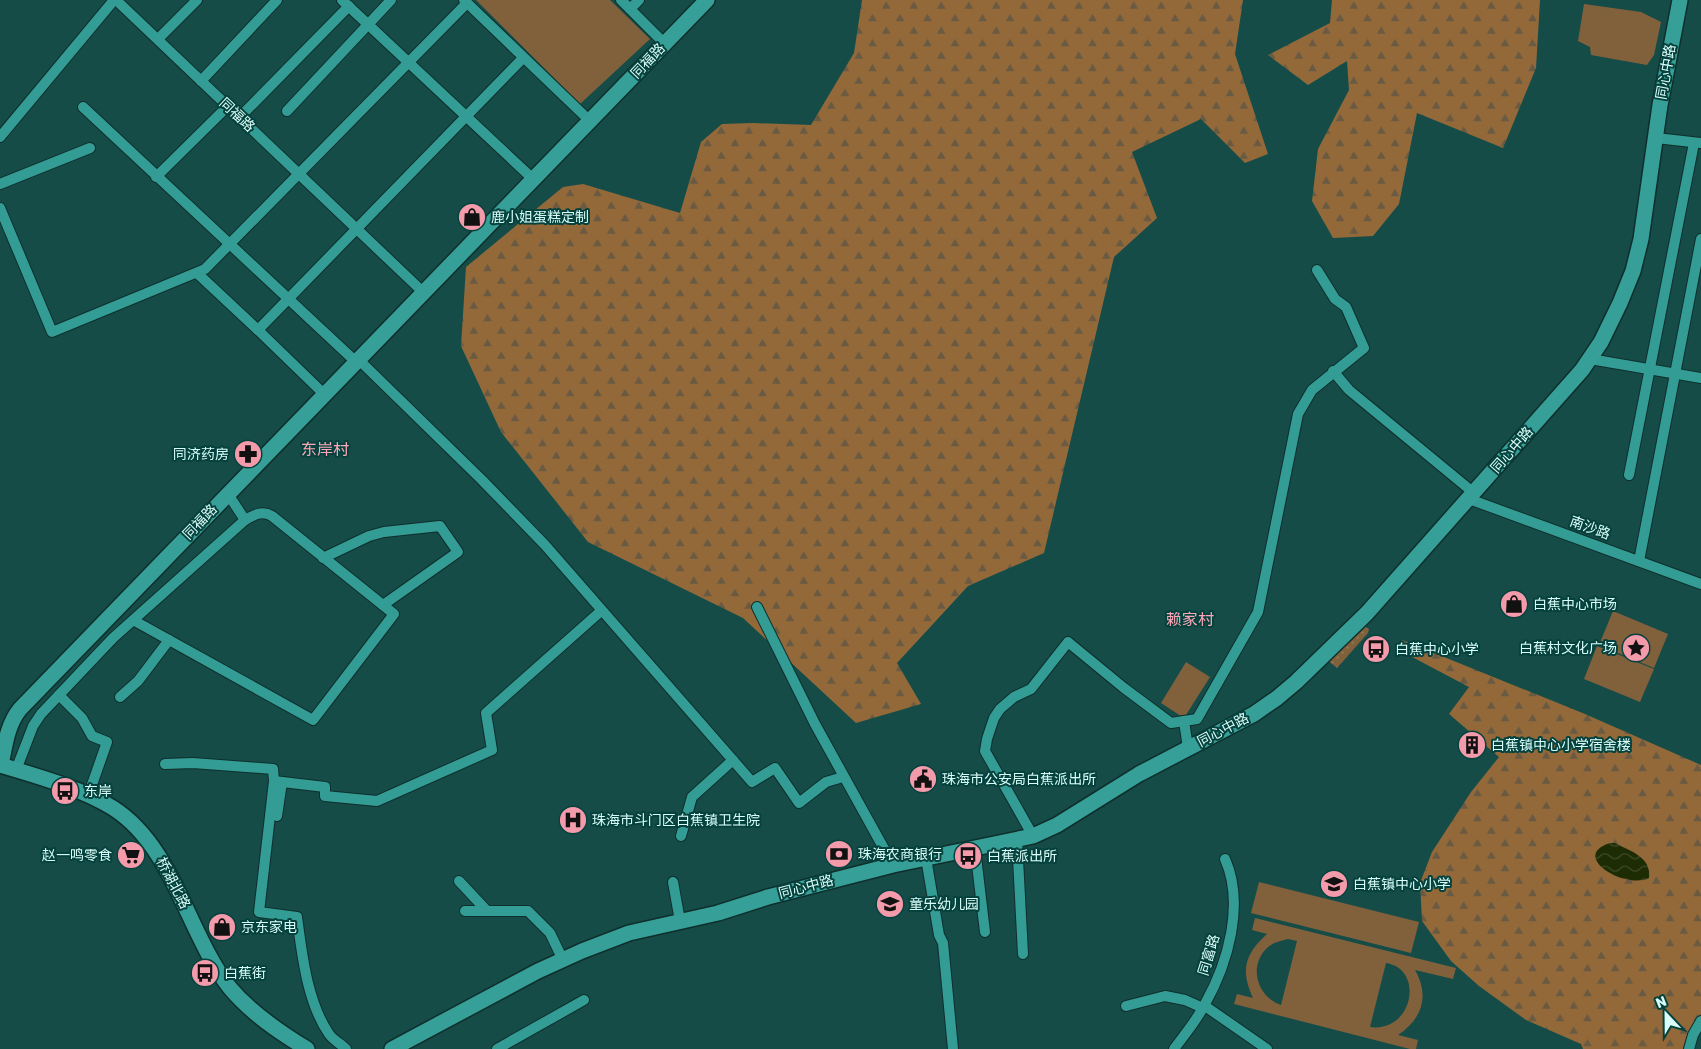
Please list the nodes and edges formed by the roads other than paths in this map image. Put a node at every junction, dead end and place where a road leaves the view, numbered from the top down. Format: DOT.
graph roads {
  1 [pos="115,0"];
  2 [pos="197,0"];
  3 [pos="277,0"];
  4 [pos="391,0"];
  5 [pos="620,0"];
  6 [pos="638,0"];
  7 [pos="707,0"];
  8 [pos="1680,0"];
  9 [pos="465,2"];
  10 [pos="346,3"];
  11 [pos="630,9"];
  12 [pos="368,24"];
  13 [pos="158,40"];
  14 [pos="665,44"];
  15 [pos="523,58"];
  16 [pos="408,62"];
  17 [pos="201,81"];
  18 [pos="228,106"];
  19 [pos="83,107"];
  20 [pos="287,111"];
  21 [pos="466,116"];
  22 [pos="240,117"];
  23 [pos="590,121"];
  24 [pos="0,137"];
  25 [pos="1656,138"];
  26 [pos="1697,143"];
  27 [pos="90,148"];
  28 [pos="299,174"];
  29 [pos="156,177"];
  30 [pos="533,179"];
  31 [pos="0,184"];
  32 [pos="0,208"];
  33 [pos="357,229"];
  34 [pos="1701,240"];
  35 [pos="229,245"];
  36 [pos="1317,270"];
  37 [pos="197,272"];
  38 [pos="423,292"];
  39 [pos="288,300"];
  40 [pos="258,330"];
  41 [pos="1590,359"];
  42 [pos="357,360"];
  43 [pos="1650,369"];
  44 [pos="1334,372"];
  45 [pos="1675,374"];
  46 [pos="1701,378"];
  47 [pos="324,394"];
  48 [pos="1629,475"];
  49 [pos="228,494"];
  50 [pos="1472,496"];
  51 [pos="245,520"];
  52 [pos="323,558"];
  53 [pos="1639,561"];
  54 [pos="1701,584"];
  55 [pos="383,605"];
  56 [pos="757,607"];
  57 [pos="601,611"];
  58 [pos="132,620"];
  59 [pos="169,640"];
  60 [pos="59,694"];
  61 [pos="120,697"];
  62 [pos="1184,721"];
  63 [pos="1188,748"];
  64 [pos="733,760"];
  65 [pos="164,764"];
  66 [pos="6,767"];
  67 [pos="843,777"];
  68 [pos="278,782"];
  69 [pos="88,796"];
  70 [pos="681,836"];
  71 [pos="1033,836"];
  72 [pos="1017,840"];
  73 [pos="975,848"];
  74 [pos="926,858"];
  75 [pos="1225,859"];
  76 [pos="893,865"];
  77 [pos="460,881"];
  78 [pos="673,882"];
  79 [pos="465,911"];
  80 [pos="487,911"];
  81 [pos="680,921"];
  82 [pos="985,932"];
  83 [pos="1023,954"];
  84 [pos="562,960"];
  85 [pos="584,1000"];
  86 [pos="1126,1006"];
  87 [pos="1204,1007"];
  88 [pos="1701,1021"];
  89 [pos="307,1049"];
  90 [pos="346,1049"];
  91 [pos="392,1049"];
  92 [pos="497,1049"];
  93 [pos="952,1049"];
  94 [pos="1174,1049"];
  95 [pos="1267,1049"];
  96 [pos="1689,1049"];
  1 -- 13 [label="street, 同福路"];
  1 -- 24 [label="street"];
  2 -- 13 [label="street"];
  3 -- 17 [label="street"];
  4 -- 12 [label="street"];
  5 -- 11 [label="street"];
  6 -- 11 [label="street"];
  7 -- 14 [label="street, 同福路"];
  8 -- 25 [label="street, 同心中路"];
  9 -- 15 [label="street"];
  9 -- 16 [label="street"];
  10 -- 12 [label="street"];
  10 -- 22 [label="street"];
  11 -- 14 [label="street"];
  12 -- 16 [label="street"];
  12 -- 20 [label="street"];
  13 -- 17 [label="street, 同福路"];
  14 -- 23 [label="street, 同福路"];
  15 -- 21 [label="street"];
  15 -- 23 [label="street"];
  16 -- 21 [label="street"];
  16 -- 28 [label="street"];
  17 -- 18 [label="street, 同福路"];
  18 -- 22 [label="street, 同福路"];
  18 -- 29 [label="street"];
  19 -- 29 [label="street"];
  21 -- 30 [label="street"];
  21 -- 33 [label="street"];
  22 -- 28 [label="street, 同福路"];
  23 -- 30 [label="street, 同福路"];
  25 -- 26 [label="street"];
  25 -- 41 [label="street, 同心中路"];
  26 -- 43 [label="street"];
  27 -- 31 [label="street"];
  28 -- 33 [label="street, 同福路"];
  28 -- 35 [label="street"];
  29 -- 35 [label="street"];
  30 -- 38 [label="street, 同福路"];
  32 -- 37 [label="street"];
  33 -- 38 [label="street, 同福路"];
  33 -- 39 [label="street"];
  34 -- 45 [label="street"];
  35 -- 37 [label="street"];
  35 -- 39 [label="street"];
  36 -- 44 [label="street"];
  37 -- 40 [label="street"];
  38 -- 42 [label="street, 同福路"];
  39 -- 40 [label="street"];
  39 -- 42 [label="street"];
  40 -- 47 [label="street"];
  41 -- 43 [label="street"];
  41 -- 50 [label="street, 同心中路"];
  42 -- 47 [label="street, 同福路"];
  42 -- 57 [label="street"];
  43 -- 45 [label="street"];
  43 -- 48 [label="street"];
  44 -- 50 [label="street, 南沙路"];
  44 -- 62 [label="street"];
  45 -- 46 [label="street"];
  45 -- 53 [label="street"];
  47 -- 49 [label="street, 同福路"];
  49 -- 51 [label="street"];
  49 -- 66 [label="street, 同福路"];
  50 -- 53 [label="street, 南沙路"];
  50 -- 63 [label="street, 同心中路"];
  51 -- 52 [label="street"];
  51 -- 58 [label="street"];
  52 -- 55 [label="street"];
  52 -- 55 [label="street"];
  53 -- 54 [label="street, 南沙路"];
  55 -- 59 [label="street"];
  56 -- 67 [label="street"];
  57 -- 64 [label="street"];
  57 -- 68 [label="street"];
  58 -- 59 [label="street"];
  58 -- 60 [label="street"];
  59 -- 61 [label="street"];
  60 -- 66 [label="street"];
  60 -- 69 [label="street"];
  62 -- 63 [label="street"];
  62 -- 71 [label="street"];
  63 -- 71 [label="street, 同心中路"];
  64 -- 67 [label="street"];
  64 -- 70 [label="street"];
  65 -- 68 [label="street"];
  66 -- 69 [label="street, 桥湖北路"];
  67 -- 76 [label="street"];
  68 -- 90 [label="street"];
  69 -- 89 [label="street, 桥湖北路"];
  71 -- 72 [label="street, 同心中路"];
  72 -- 73 [label="street, 同心中路"];
  72 -- 83 [label="street"];
  73 -- 74 [label="street, 同心中路"];
  73 -- 82 [label="street"];
  74 -- 76 [label="street, 同心中路"];
  74 -- 93 [label="street"];
  75 -- 87 [label="street, 同富路"];
  76 -- 81 [label="street, 同心中路"];
  77 -- 80 [label="street"];
  78 -- 81 [label="street"];
  79 -- 80 [label="street"];
  80 -- 84 [label="street"];
  81 -- 84 [label="street, 同心中路"];
  84 -- 91 [label="street, 同心中路"];
  85 -- 92 [label="street"];
  86 -- 87 [label="street"];
  87 -- 94 [label="street, 同富路"];
  87 -- 95 [label="street"];
  88 -- 96 [label="street"];
}
